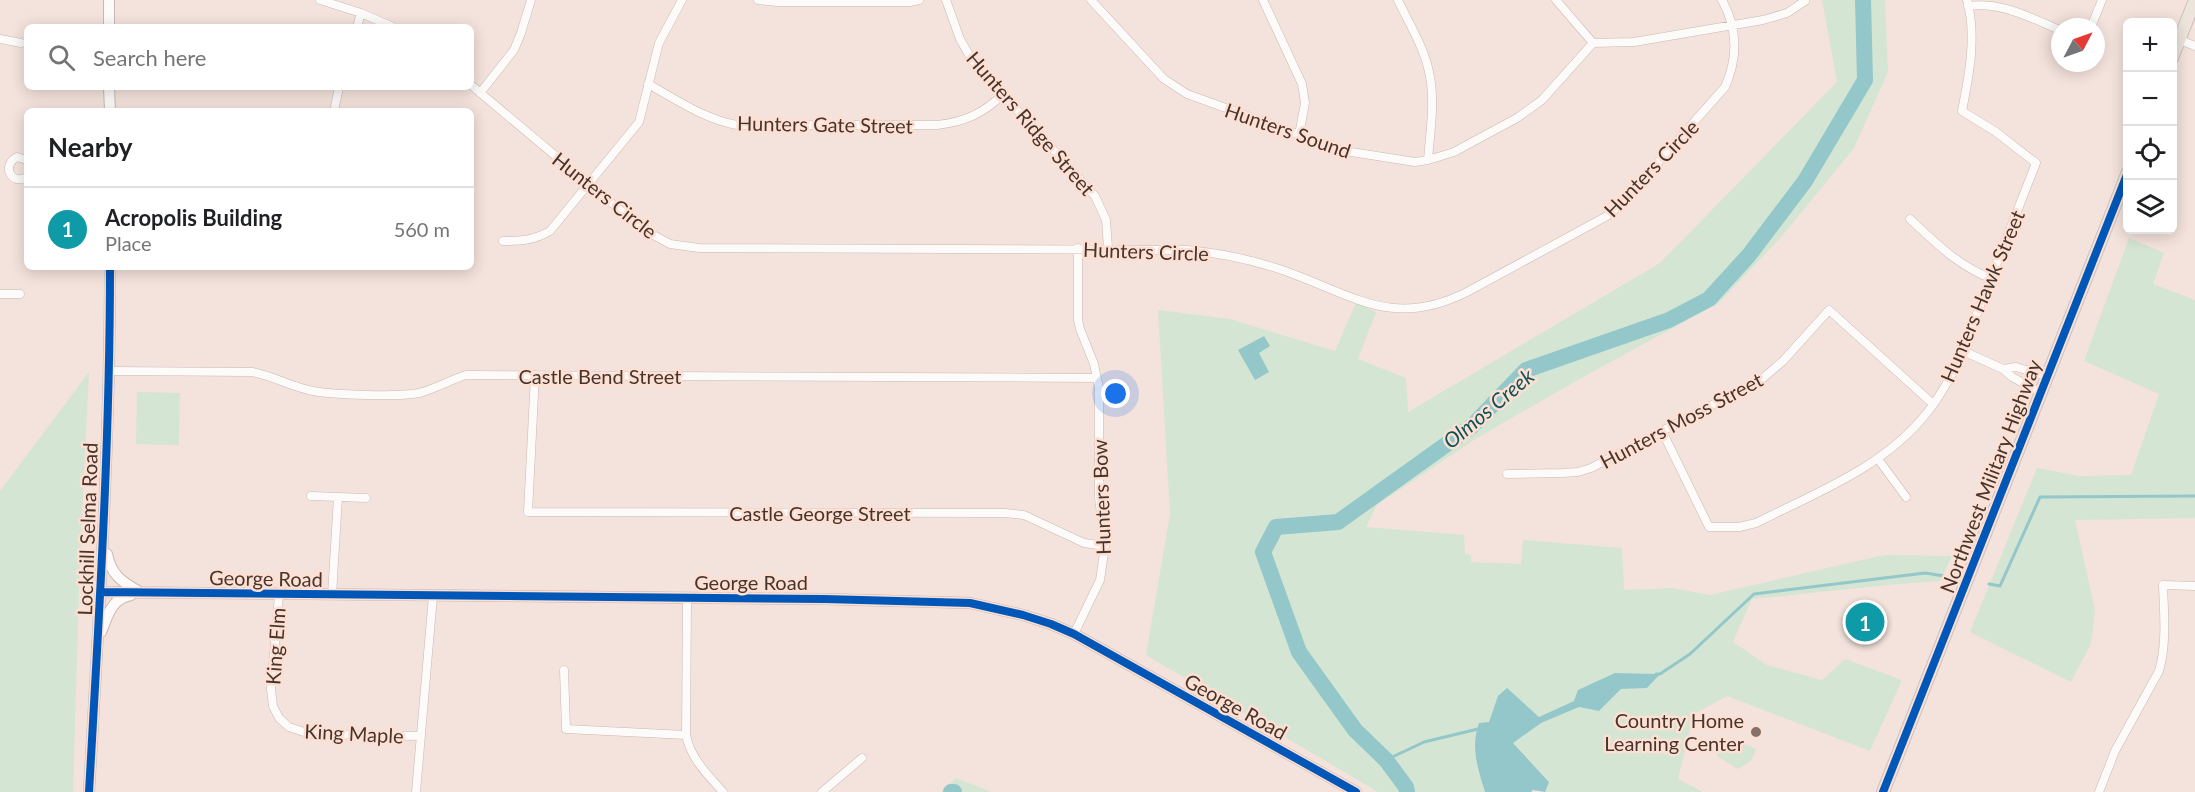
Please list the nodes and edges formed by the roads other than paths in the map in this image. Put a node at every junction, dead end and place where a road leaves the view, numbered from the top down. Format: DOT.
graph roads {
  1 [pos="109,0"];
  2 [pos="320,0"];
  3 [pos="531,0"];
  4 [pos="682,0"];
  5 [pos="758,0"];
  6 [pos="919,0"];
  7 [pos="946,0"];
  8 [pos="1091,0"];
  9 [pos="1263,0"];
  10 [pos="1398,0"];
  11 [pos="1556,0"];
  12 [pos="1722,0"];
  13 [pos="2102,0"];
  14 [pos="2195,0"];
  15 [pos="1805,1"];
  16 [pos="1968,3"];
  17 [pos="361,13"];
  18 [pos="2095,18"];
  19 [pos="109,24"];
  20 [pos="358,24"];
  21 [pos="386,24"];
  22 [pos="1732,25"];
  23 [pos="2051,26"];
  24 [pos="0,39"];
  25 [pos="2180,40"];
  26 [pos="21,43"];
  27 [pos="1593,43"];
  28 [pos="2195,46"];
  29 [pos="2177,47"];
  30 [pos="648,84"];
  31 [pos="474,88"];
  32 [pos="110,90"];
  33 [pos="338,90"];
  34 [pos="480,93"];
  35 [pos="1003,94"];
  36 [pos="110,108"];
  37 [pos="335,108"];
  38 [pos="1299,135"];
  39 [pos="24,159"];
  40 [pos="1428,160"];
  41 [pos="4,166"];
  42 [pos="24,179"];
  43 [pos="2124,180"];
  44 [pos="589,184"];
  45 [pos="1910,219"];
  46 [pos="503,241"];
  47 [pos="1078,248"];
  48 [pos="1108,248"];
  49 [pos="110,270"];
  50 [pos="1992,279"];
  51 [pos="0,294"];
  52 [pos="20,294"];
  53 [pos="1963,351"];
  54 [pos="2003,369"];
  55 [pos="109,371"];
  56 [pos="535,375"];
  57 [pos="2046,376"];
  58 [pos="1097,378"];
  59 [pos="2040,392"];
  60 [pos="1933,404"];
  61 [pos="1662,431"];
  62 [pos="1878,459"];
  63 [pos="1507,474"];
  64 [pos="311,495"];
  65 [pos="338,497"];
  66 [pos="1906,497"];
  67 [pos="366,498"];
  68 [pos="104,533"];
  69 [pos="1105,546"];
  70 [pos="2195,586"];
  71 [pos="101,592"];
  72 [pos="143,593"];
  73 [pos="279,595"];
  74 [pos="332,595"];
  75 [pos="433,596"];
  76 [pos="687,599"];
  77 [pos="1074,634"];
  78 [pos="98,639"];
  79 [pos="564,670"];
  80 [pos="289,727"];
  81 [pos="686,735"];
  82 [pos="420,736"];
  83 [pos="862,758"];
  84 [pos="88,792"];
  85 [pos="416,792"];
  86 [pos="723,792"];
  87 [pos="822,792"];
  88 [pos="1356,792"];
  89 [pos="1883,792"];
  90 [pos="2099,792"];
  1 -- 19 [label="street"];
  2 -- 17 [label="street"];
  3 -- 34 [label="street"];
  4 -- 30 [label="street"];
  5 -- 6 [label="street"];
  7 -- 35 [label="street, Hunters Ridge Street"];
  8 -- 38 [label="street, Hunters Sound"];
  9 -- 38 [label="street"];
  10 -- 40 [label="street"];
  11 -- 27 [label="street"];
  12 -- 22 [label="street, Hunters Circle"];
  13 -- 18 [label="street"];
  14 -- 25 [label="main road"];
  15 -- 22 [label="street"];
  16 -- 23 [label="street"];
  16 -- 50 [label="street, Hunters Hawk Street"];
  17 -- 20 [label="street"];
  17 -- 21 [label="street"];
  22 -- 27 [label="street"];
  22 -- 48 [label="street, Hunters Circle"];
  24 -- 26 [label="street"];
  25 -- 28 [label="street"];
  25 -- 29 [label="main road"];
  27 -- 40 [label="street, Hunters Sound"];
  30 -- 35 [label="street, Hunters Gate Street"];
  30 -- 44 [label="street"];
  31 -- 34 [label="street, Hunters Circle"];
  32 -- 36 [label="street"];
  33 -- 37 [label="street"];
  34 -- 44 [label="street, Hunters Circle"];
  35 -- 48 [label="street, Hunters Ridge Street"];
  38 -- 40 [label="street, Hunters Sound"];
  39 -- 41 [label="street"];
  41 -- 42 [label="street"];
  43 -- 57 [label="main road, Northwest Military Highway"];
  44 -- 46 [label="street"];
  44 -- 47 [label="street, Hunters Circle"];
  45 -- 50 [label="street"];
  47 -- 48 [label="street, Hunters Circle"];
  47 -- 58 [label="street, Hunters Bow"];
  49 -- 55 [label="street, Lockhill Selma Road"];
  50 -- 53 [label="street, Hunters Hawk Street"];
  51 -- 52 [label="street"];
  53 -- 54 [label="street"];
  53 -- 60 [label="street, Hunters Hawk Street"];
  54 -- 57 [label="street"];
  54 -- 59 [label="street"];
  55 -- 56 [label="street, Castle Bend Street"];
  55 -- 68 [label="street, Lockhill Selma Road"];
  56 -- 58 [label="street, Castle Bend Street"];
  56 -- 69 [label="street, Castle George Street"];
  57 -- 59 [label="main road, Northwest Military Highway"];
  58 -- 69 [label="street, Hunters Bow"];
  59 -- 89 [label="main road, Northwest Military Highway"];
  60 -- 61 [label="street, Hunters Moss Street"];
  60 -- 62 [label="street, Hunters Hawk Street"];
  61 -- 62 [label="street, Hunters Hawk Street"];
  61 -- 63 [label="street, Hunters Moss Street"];
  62 -- 66 [label="street"];
  64 -- 65 [label="street"];
  65 -- 67 [label="street"];
  65 -- 74 [label="street"];
  68 -- 71 [label="street, Lockhill Selma Road"];
  68 -- 72 [label="street"];
  69 -- 77 [label="street, Hunters Bow"];
  70 -- 90 [label="street"];
  71 -- 72 [label="street, George Road"];
  71 -- 78 [label="street, Lockhill Selma Road"];
  72 -- 73 [label="street, George Road"];
  72 -- 78 [label="street"];
  73 -- 74 [label="street, George Road"];
  73 -- 80 [label="street, King Elm"];
  74 -- 75 [label="street, George Road"];
  75 -- 76 [label="street, George Road"];
  75 -- 82 [label="street"];
  76 -- 77 [label="street, George Road"];
  76 -- 81 [label="street"];
  77 -- 88 [label="street, George Road"];
  78 -- 84 [label="street, Lockhill Selma Road"];
  79 -- 81 [label="street"];
  80 -- 82 [label="street, King Maple"];
  81 -- 86 [label="street"];
  82 -- 85 [label="street"];
  83 -- 87 [label="street"];
}
